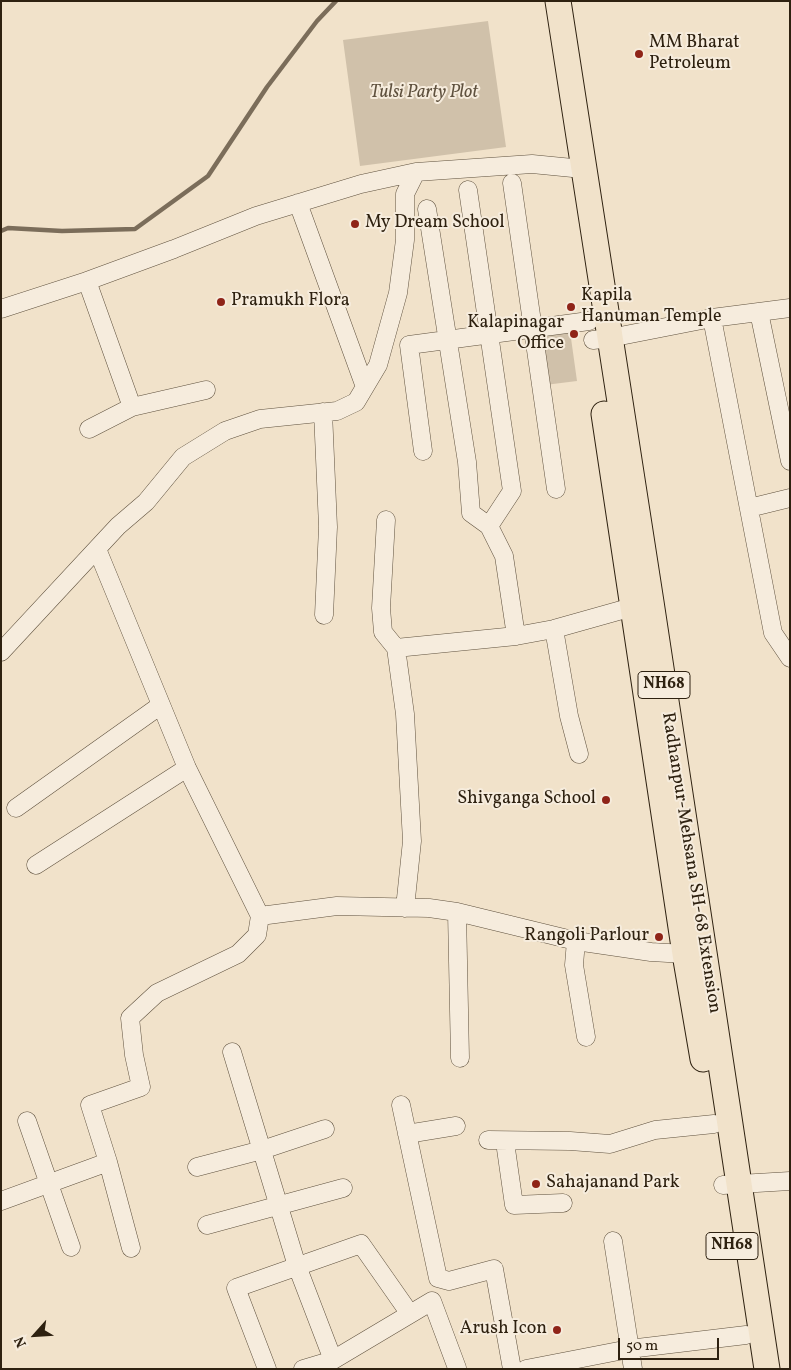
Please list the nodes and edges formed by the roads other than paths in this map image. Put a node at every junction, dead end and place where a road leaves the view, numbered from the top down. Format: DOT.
graph roads {
  1 [pos="545,1"];
  2 [pos="558,1"];
  3 [pos="575,168"];
  4 [pos="416,172"];
  5 [pos="512,183"];
  6 [pos="468,190"];
  7 [pos="298,203"];
  8 [pos="427,209"];
  9 [pos="87,281"];
  10 [pos="790,308"];
  11 [pos="1,309"];
  12 [pos="760,312"];
  13 [pos="712,318"];
  14 [pos="532,329"];
  15 [pos="597,333"];
  16 [pos="489,334"];
  17 [pos="448,340"];
  18 [pos="365,387"];
  19 [pos="206,390"];
  20 [pos="132,407"];
  21 [pos="323,412"];
  22 [pos="89,429"];
  23 [pos="423,451"];
  24 [pos="790,461"];
  25 [pos="556,489"];
  26 [pos="790,498"];
  27 [pos="749,508"];
  28 [pos="386,520"];
  29 [pos="489,526"];
  30 [pos="97,549"];
  31 [pos="642,604"];
  32 [pos="324,616"];
  33 [pos="554,629"];
  34 [pos="516,636"];
  35 [pos="396,648"];
  36 [pos="1,652"];
  37 [pos="790,658"];
  38 [pos="161,705"];
  39 [pos="579,754"];
  40 [pos="187,768"];
  41 [pos="16,808"];
  42 [pos="36,866"];
  43 [pos="405,908"];
  44 [pos="457,912"];
  45 [pos="260,916"];
  46 [pos="576,941"];
  47 [pos="685,954"];
  48 [pos="586,1037"];
  49 [pos="232,1052"];
  50 [pos="460,1058"];
  51 [pos="401,1106"];
  52 [pos="27,1121"];
  53 [pos="714,1124"];
  54 [pos="456,1126"];
  55 [pos="324,1129"];
  56 [pos="407,1134"];
  57 [pos="262,1150"];
  58 [pos="108,1162"];
  59 [pos="197,1167"];
  60 [pos="790,1181"];
  61 [pos="49,1184"];
  62 [pos="731,1184"];
  63 [pos="343,1188"];
  64 [pos="1,1201"];
  65 [pos="563,1203"];
  66 [pos="278,1205"];
  67 [pos="207,1225"];
  68 [pos="613,1241"];
  69 [pos="71,1247"];
  70 [pos="131,1248"];
  71 [pos="297,1266"];
  72 [pos="410,1314"];
  73 [pos="746,1335"];
  74 [pos="629,1349"];
  75 [pos="333,1360"];
  76 [pos="457,1368"];
  77 [pos="268,1369"];
  78 [pos="303,1369"];
  79 [pos="512,1369"];
  80 [pos="526,1369"];
  81 [pos="633,1369"];
  82 [pos="752,1369"];
  83 [pos="767,1369"];
  1 -- 3 [label="highway, NH68"];
  2 -- 3 [label="highway, Radhanpur-Mehsana SH-68 Extension / NH68"];
  3 -- 4 [label="street"];
  3 -- 15 [label="highway, Radhanpur-Mehsana SH-68 Extension / NH68"];
  4 -- 7 [label="street"];
  4 -- 18 [label="street"];
  5 -- 14 [label="street"];
  6 -- 16 [label="street"];
  7 -- 9 [label="street"];
  7 -- 18 [label="street"];
  8 -- 17 [label="street"];
  9 -- 11 [label="street"];
  9 -- 20 [label="street"];
  10 -- 12 [label="street"];
  12 -- 13 [label="street"];
  12 -- 24 [label="street"];
  13 -- 15 [label="street"];
  13 -- 27 [label="street"];
  14 -- 15 [label="street"];
  14 -- 16 [label="street"];
  14 -- 25 [label="street"];
  15 -- 31 [label="highway, Radhanpur-Mehsana SH-68 Extension / NH68"];
  16 -- 17 [label="street"];
  16 -- 29 [label="street"];
  17 -- 23 [label="street"];
  17 -- 29 [label="street"];
  18 -- 21 [label="street"];
  19 -- 20 [label="street"];
  20 -- 22 [label="street"];
  21 -- 30 [label="street"];
  21 -- 32 [label="street"];
  26 -- 27 [label="street"];
  27 -- 37 [label="street"];
  28 -- 35 [label="street"];
  29 -- 34 [label="street"];
  30 -- 36 [label="street"];
  30 -- 38 [label="street"];
  31 -- 33 [label="street"];
  31 -- 47 [label="highway, NH68"];
  31 -- 62 [label="highway, Radhanpur-Mehsana SH-68 Extension / NH68"];
  33 -- 34 [label="street"];
  33 -- 39 [label="street"];
  34 -- 35 [label="street"];
  35 -- 43 [label="street"];
  38 -- 40 [label="street"];
  38 -- 41 [label="street"];
  40 -- 42 [label="street"];
  40 -- 45 [label="street"];
  43 -- 44 [label="street"];
  43 -- 45 [label="street"];
  44 -- 46 [label="street"];
  44 -- 50 [label="street"];
  45 -- 58 [label="street"];
  46 -- 47 [label="street"];
  46 -- 48 [label="street"];
  47 -- 53 [label="highway, NH68"];
  49 -- 57 [label="street"];
  51 -- 56 [label="street"];
  52 -- 61 [label="street"];
  53 -- 62 [label="highway, NH68"];
  53 -- 65 [label="street"];
  54 -- 56 [label="street"];
  55 -- 57 [label="street"];
  56 -- 79 [label="street"];
  57 -- 59 [label="street"];
  57 -- 66 [label="street"];
  58 -- 61 [label="street"];
  58 -- 70 [label="street"];
  60 -- 62 [label="street"];
  61 -- 64 [label="street"];
  61 -- 69 [label="street"];
  62 -- 73 [label="highway, NH68"];
  62 -- 83 [label="highway, Radhanpur-Mehsana SH-68 Extension / NH68"];
  63 -- 66 [label="street"];
  66 -- 67 [label="street"];
  66 -- 71 [label="street"];
  68 -- 74 [label="street"];
  71 -- 72 [label="street"];
  71 -- 75 [label="street"];
  71 -- 77 [label="street"];
  72 -- 75 [label="street"];
  72 -- 76 [label="street"];
  73 -- 74 [label="street"];
  73 -- 82 [label="highway, NH68"];
  74 -- 80 [label="street"];
  74 -- 81 [label="street"];
  75 -- 78 [label="street"];
}
